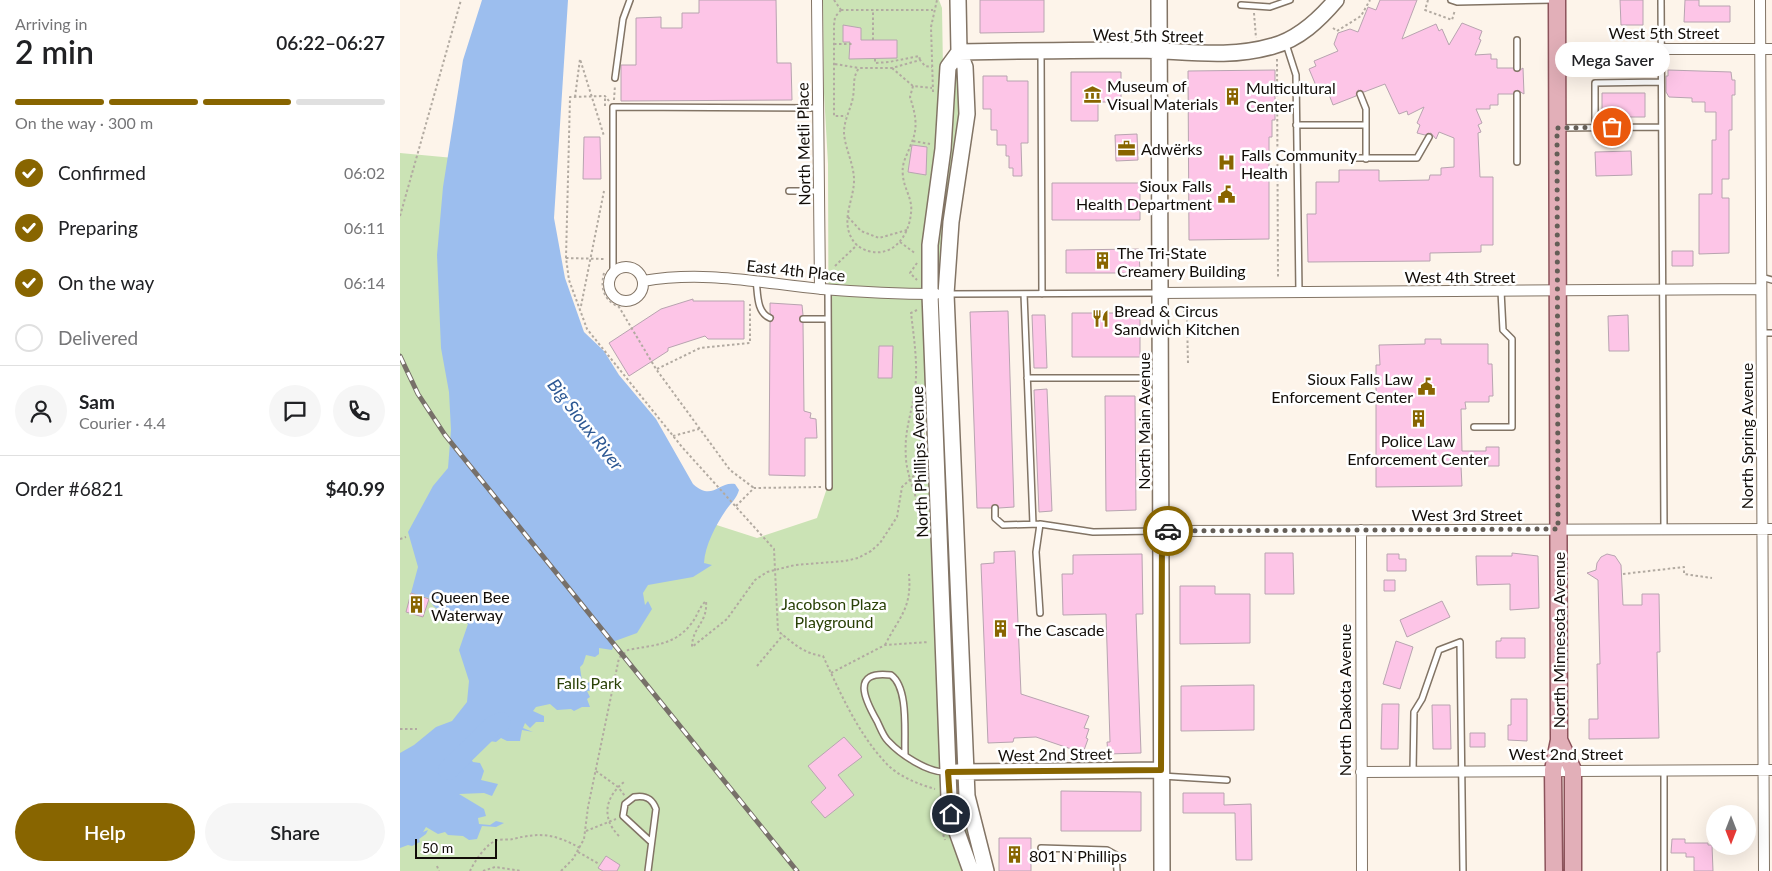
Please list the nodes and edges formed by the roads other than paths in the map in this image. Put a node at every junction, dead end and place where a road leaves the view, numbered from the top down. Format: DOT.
graph roads {
  1 [pos="630,0"];
  2 [pos="817,0"];
  3 [pos="958,0"];
  4 [pos="1159,0"];
  5 [pos="1290,0"];
  6 [pos="1336,0"];
  7 [pos="1451,0"];
  8 [pos="1556,0"];
  9 [pos="1661,0"];
  10 [pos="1760,0"];
  11 [pos="1241,5"];
  12 [pos="1517,40"];
  13 [pos="1285,42"];
  14 [pos="1661,49"];
  15 [pos="1760,49"];
  16 [pos="1772,49"];
  17 [pos="1556,50"];
  18 [pos="1041,51"];
  19 [pos="1160,51"];
  20 [pos="959,52"];
  21 [pos="1517,68"];
  22 [pos="615,78"];
  23 [pos="1661,82"];
  24 [pos="1360,94"];
  25 [pos="1517,94"];
  26 [pos="818,108"];
  27 [pos="1296,125"];
  28 [pos="1366,125"];
  29 [pos="1595,127"];
  30 [pos="1661,127"];
  31 [pos="1557,128"];
  32 [pos="1428,137"];
  33 [pos="1297,158"];
  34 [pos="1366,158"];
  35 [pos="1517,162"];
  36 [pos="789,191"];
  37 [pos="819,191"];
  38 [pos="614,273"];
  39 [pos="1761,277"];
  40 [pos="753,279"];
  41 [pos="1772,280"];
  42 [pos="643,281"];
  43 [pos="824,289"];
  44 [pos="1662,289"];
  45 [pos="1761,289"];
  46 [pos="1557,290"];
  47 [pos="1501,291"];
  48 [pos="1299,292"];
  49 [pos="1160,293"];
  50 [pos="930,294"];
  51 [pos="946,294"];
  52 [pos="1024,294"];
  53 [pos="1042,294"];
  54 [pos="770,318"];
  55 [pos="803,319"];
  56 [pos="828,319"];
  57 [pos="1761,333"];
  58 [pos="1772,333"];
  59 [pos="1027,378"];
  60 [pos="1160,378"];
  61 [pos="1474,427"];
  62 [pos="828,487"];
  63 [pos="995,508"];
  64 [pos="1033,524"];
  65 [pos="1040,524"];
  66 [pos="1558,529"];
  67 [pos="1664,529"];
  68 [pos="1767,529"];
  69 [pos="1361,530"];
  70 [pos="1162,531"];
  71 [pos="1040,613"];
  72 [pos="1558,740"];
  73 [pos="905,754"];
  74 [pos="1553,770"];
  75 [pos="1573,770"];
  76 [pos="1664,770"];
  77 [pos="1768,770"];
  78 [pos="1462,771"];
  79 [pos="948,772"];
  80 [pos="966,772"];
  81 [pos="1361,772"];
  82 [pos="1413,772"];
  83 [pos="1161,773"];
  84 [pos="1227,780"];
  85 [pos="650,841"];
  86 [pos="1041,848"];
  87 [pos="648,871"];
  88 [pos="971,871"];
  89 [pos="986,871"];
  90 [pos="1117,871"];
  91 [pos="1162,871"];
  92 [pos="1362,871"];
  93 [pos="1463,871"];
  94 [pos="1554,871"];
  95 [pos="1573,871"];
  96 [pos="1664,871"];
  97 [pos="1764,871"];
  1 -- 22 [label="lane"];
  2 -- 26 [label="street, North Metli Place"];
  3 -- 20 [label="street, North Phillips Avenue"];
  4 -- 19 [label="street, North Main Avenue"];
  5 -- 11 [label="lane"];
  6 -- 13 [label="street, West 5th Street"];
  7 -- 8 [label="lane"];
  8 -- 17 [label="main road, North Minnesota Avenue"];
  9 -- 14 [label="lane"];
  10 -- 15 [label="street, North Spring Avenue"];
  12 -- 21 [label="lane"];
  13 -- 19 [label="street, West 5th Street"];
  13 -- 27 [label="lane"];
  14 -- 15 [label="street, West 5th Street"];
  14 -- 17 [label="street, West 5th Street"];
  14 -- 23 [label="lane"];
  15 -- 16 [label="street, West 5th Street"];
  15 -- 39 [label="street, North Spring Avenue"];
  17 -- 31 [label="main road, North Minnesota Avenue"];
  18 -- 19 [label="street, West 5th Street"];
  18 -- 20 [label="street, West 5th Street"];
  18 -- 53 [label="lane"];
  19 -- 49 [label="street, North Main Avenue"];
  20 -- 50 [label="street, North Phillips Avenue"];
  20 -- 51 [label="street, North Phillips Avenue"];
  23 -- 29 [label="lane"];
  23 -- 30 [label="lane"];
  24 -- 28 [label="lane"];
  25 -- 35 [label="lane"];
  26 -- 37 [label="street, North Metli Place"];
  26 -- 38 [label="lane"];
  27 -- 28 [label="lane"];
  27 -- 33 [label="lane"];
  28 -- 34 [label="lane"];
  29 -- 30 [label="lane"];
  29 -- 31 [label="lane"];
  30 -- 44 [label="lane"];
  31 -- 46 [label="main road, North Minnesota Avenue"];
  32 -- 34 [label="lane"];
  33 -- 34 [label="lane"];
  33 -- 48 [label="lane"];
  36 -- 37 [label="lane"];
  37 -- 43 [label="street, North Metli Place"];
  38 -- 42 [label="street"];
  38 -- 42 [label="street"];
  39 -- 41 [label="lane"];
  39 -- 45 [label="street, North Spring Avenue"];
  40 -- 42 [label="street, East 4th Place"];
  40 -- 43 [label="street, East 4th Place"];
  40 -- 54 [label="lane"];
  43 -- 50 [label="street, East 4th Place"];
  43 -- 56 [label="lane"];
  44 -- 45 [label="street, West 4th Street"];
  44 -- 46 [label="street, West 4th Street"];
  44 -- 67 [label="lane"];
  45 -- 57 [label="street, North Spring Avenue"];
  46 -- 47 [label="street, West 4th Street"];
  46 -- 66 [label="main road, North Minnesota Avenue"];
  47 -- 48 [label="street, West 4th Street"];
  47 -- 61 [label="lane"];
  48 -- 49 [label="street, West 4th Street"];
  49 -- 53 [label="lane"];
  49 -- 60 [label="street, North Main Avenue"];
  50 -- 51 [label="street, East 4th Place"];
  50 -- 79 [label="street, North Phillips Avenue"];
  51 -- 52 [label="lane"];
  51 -- 80 [label="street, North Phillips Avenue"];
  52 -- 53 [label="lane"];
  52 -- 59 [label="lane"];
  55 -- 56 [label="lane"];
  56 -- 62 [label="lane"];
  57 -- 58 [label="lane"];
  57 -- 68 [label="street, North Spring Avenue"];
  59 -- 60 [label="lane"];
  59 -- 64 [label="lane"];
  60 -- 70 [label="street, North Main Avenue"];
  63 -- 64 [label="lane"];
  64 -- 65 [label="lane"];
  65 -- 70 [label="lane"];
  65 -- 71 [label="lane"];
  66 -- 67 [label="street, West 3rd Street"];
  66 -- 69 [label="street, West 3rd Street"];
  66 -- 72 [label="main road, North Minnesota Avenue"];
  67 -- 68 [label="street, West 3rd Street"];
  68 -- 77 [label="street, North Spring Avenue"];
  69 -- 70 [label="street, West 3rd Street"];
  69 -- 81 [label="street, North Dakota Avenue"];
  70 -- 83 [label="street, North Main Avenue"];
  72 -- 74 [label="main road, North Minnesota Avenue"];
  72 -- 75 [label="main road, North Minnesota Avenue"];
  73 -- 73 [label="lane"];
  73 -- 79 [label="lane"];
  74 -- 75 [label="street, West 2nd Street"];
  74 -- 78 [label="street, West 2nd Street"];
  74 -- 94 [label="main road, North Minnesota Avenue"];
  75 -- 76 [label="street, West 2nd Street"];
  75 -- 95 [label="main road, North Minnesota Avenue"];
  76 -- 77 [label="street, West 2nd Street"];
  76 -- 96 [label="lane"];
  77 -- 97 [label="street, North Spring Avenue"];
  78 -- 82 [label="street, West 2nd Street"];
  78 -- 82 [label="lane"];
  78 -- 93 [label="lane"];
  79 -- 80 [label="street, West 2nd Street"];
  79 -- 88 [label="street, North Phillips Avenue"];
  80 -- 83 [label="street, West 2nd Street"];
  80 -- 89 [label="street, North Phillips Avenue"];
  81 -- 82 [label="street, West 2nd Street"];
  81 -- 92 [label="street, North Dakota Avenue"];
  83 -- 84 [label="lane"];
  83 -- 91 [label="street, North Main Avenue"];
  85 -- 85 [label="lane"];
  85 -- 87 [label="lane"];
  86 -- 90 [label="lane"];
}
